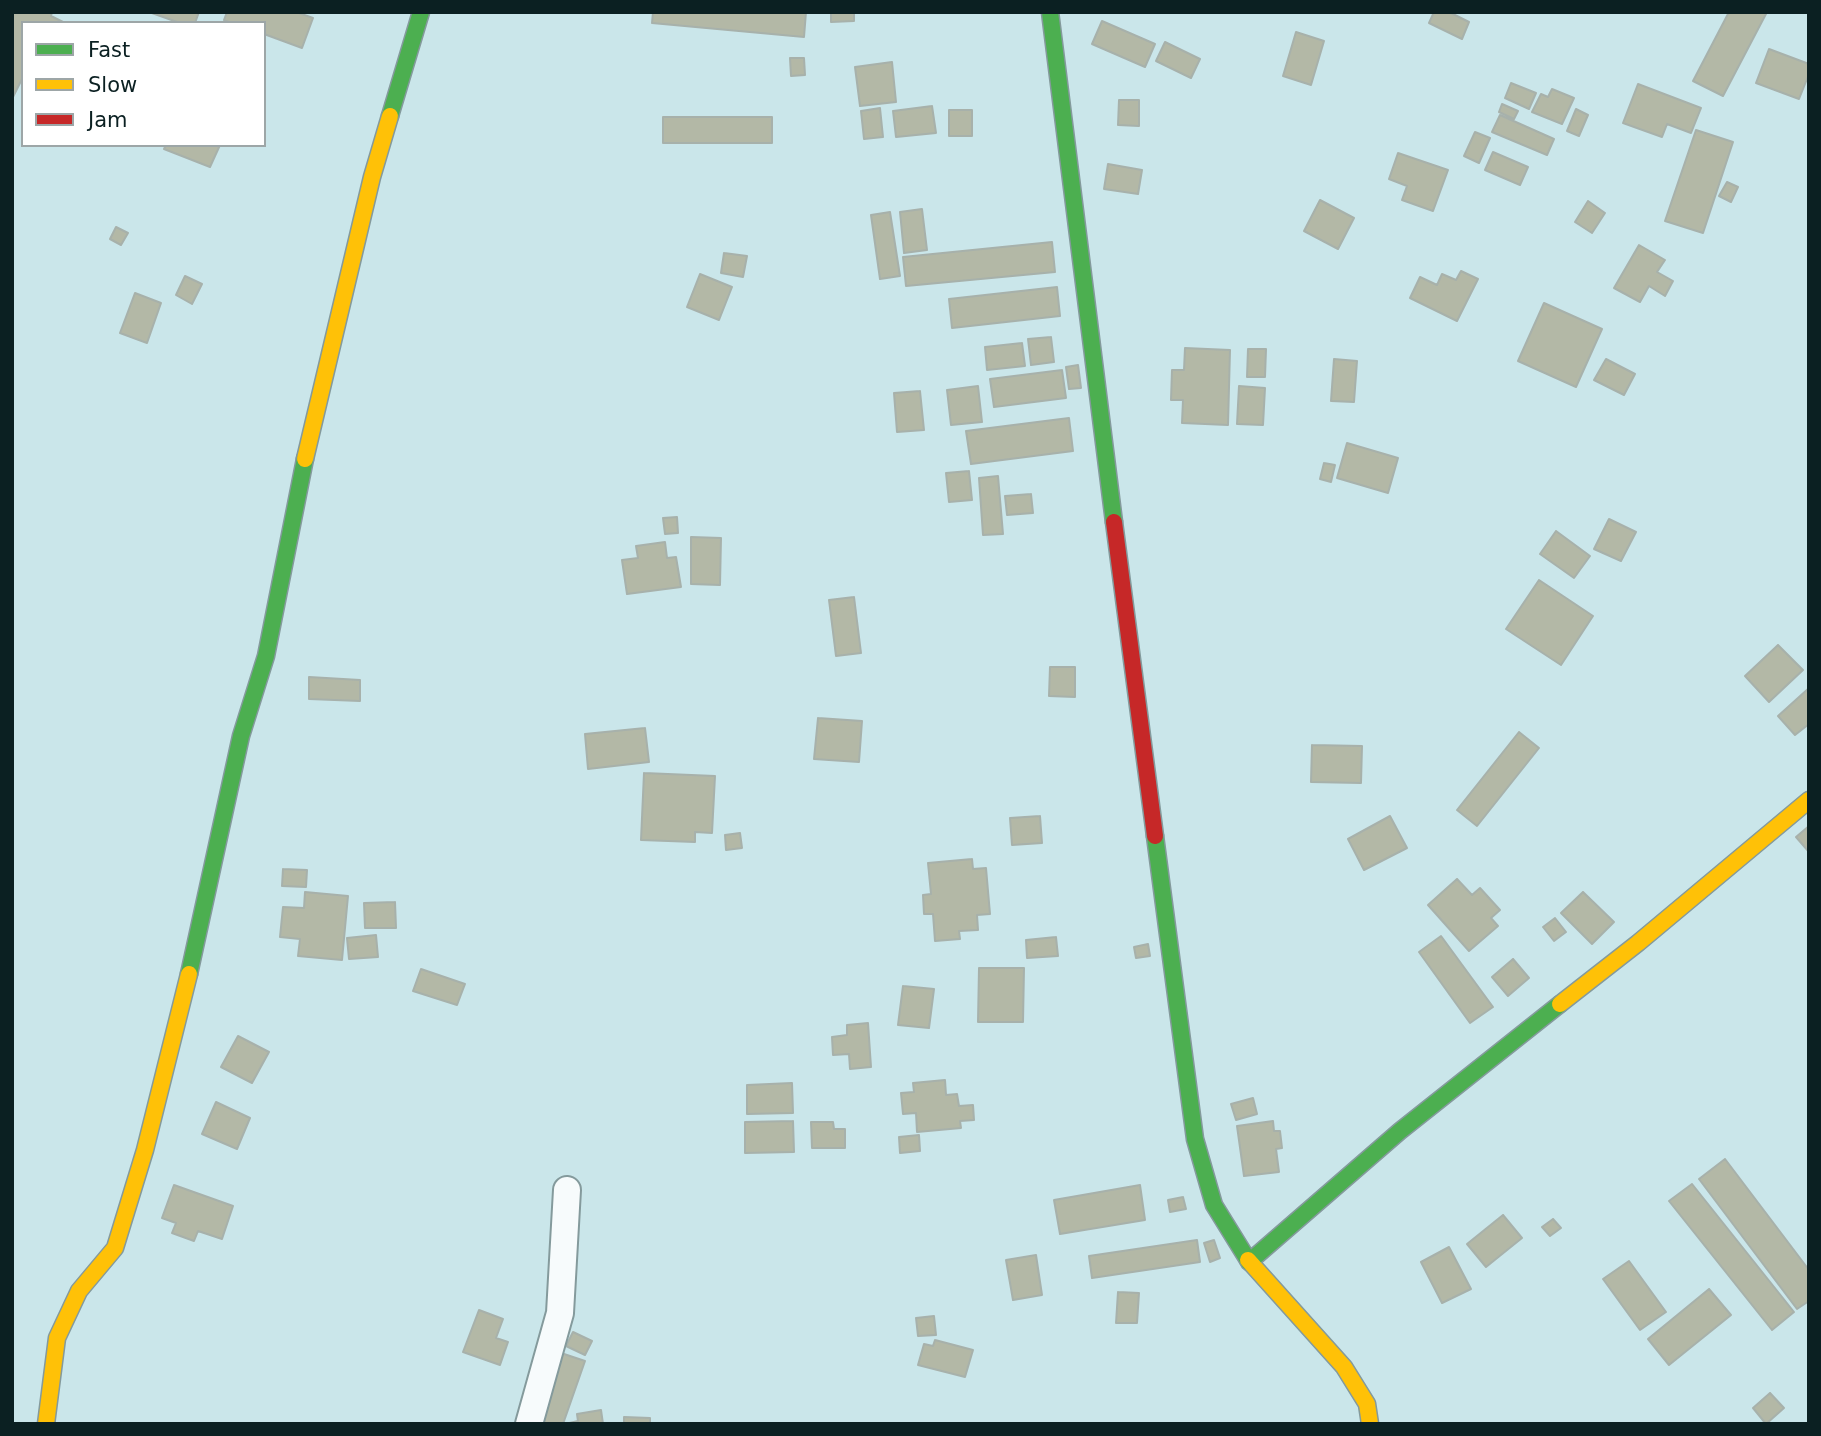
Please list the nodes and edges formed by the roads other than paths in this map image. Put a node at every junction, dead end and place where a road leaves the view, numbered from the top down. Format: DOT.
graph roads {
  1 [pos="421,12"];
  2 [pos="1050,12"];
  3 [pos="1809,800"];
  4 [pos="567,1190"];
  5 [pos="1249,1262"];
  6 [pos="46,1424"];
  7 [pos="529,1424"];
  8 [pos="1370,1424"];
  1 -- 6 [label="street"];
  2 -- 5 [label="street"];
  3 -- 5 [label="street"];
  4 -- 7 [label="street"];
  5 -- 8 [label="street"];
}
